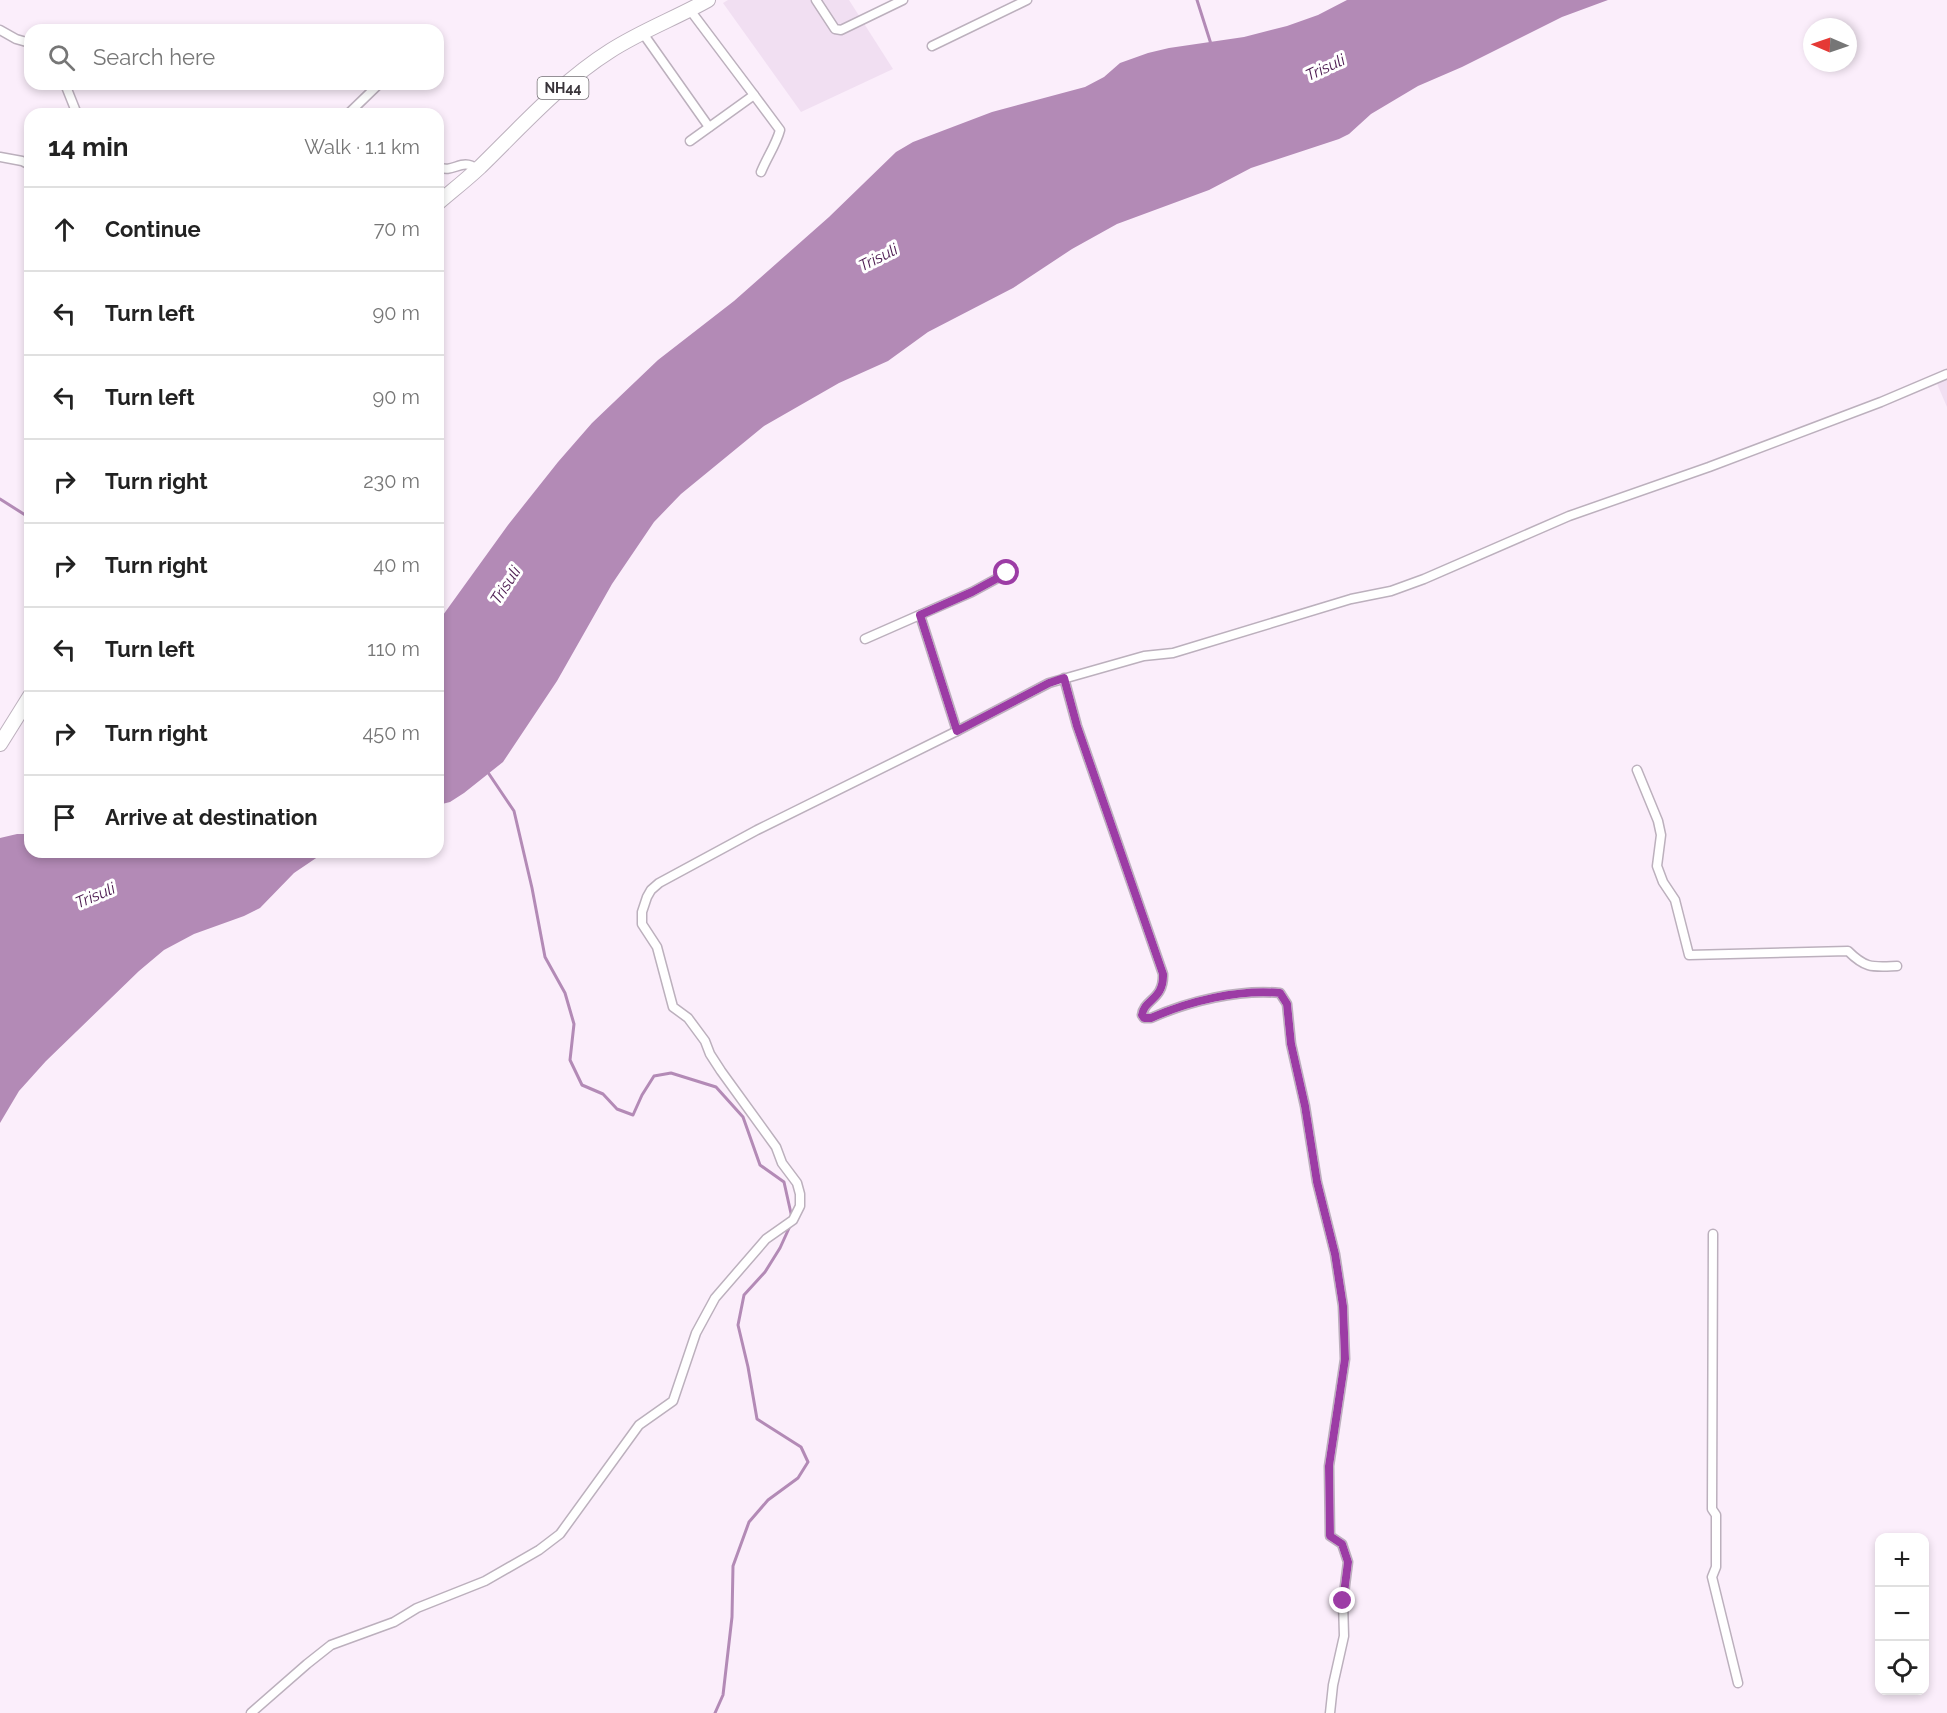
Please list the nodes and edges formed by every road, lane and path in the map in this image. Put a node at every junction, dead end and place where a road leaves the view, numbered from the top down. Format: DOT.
graph roads {
  1 [pos="708,0"];
  2 [pos="816,0"];
  3 [pos="903,0"];
  4 [pos="1027,0"];
  5 [pos="690,10"];
  6 [pos="0,30"];
  7 [pos="642,32"];
  8 [pos="24,41"];
  9 [pos="932,46"];
  10 [pos="67,90"];
  11 [pos="373,90"];
  12 [pos="754,95"];
  13 [pos="75,108"];
  14 [pos="354,108"];
  15 [pos="710,127"];
  16 [pos="690,141"];
  17 [pos="0,157"];
  18 [pos="24,162"];
  19 [pos="444,168"];
  20 [pos="477,169"];
  21 [pos="761,172"];
  22 [pos="444,198"];
  23 [pos="1947,374"];
  24 [pos="1007,573"];
  25 [pos="920,615"];
  26 [pos="865,639"];
  27 [pos="1064,678"];
  28 [pos="24,706"];
  29 [pos="957,731"];
  30 [pos="0,744"];
  31 [pos="1638,770"];
  32 [pos="1897,966"];
  33 [pos="1713,1234"];
  34 [pos="1738,1683"];
  35 [pos="251,1713"];
  36 [pos="1330,1713"];
  1 -- 5 [label="highway, NH44"];
  2 -- 3 [label="street"];
  4 -- 9 [label="street"];
  5 -- 7 [label="highway, NH44"];
  5 -- 12 [label="street"];
  6 -- 8 [label="street"];
  7 -- 15 [label="street"];
  7 -- 20 [label="highway, NH44"];
  10 -- 13 [label="street"];
  11 -- 14 [label="street"];
  12 -- 15 [label="street"];
  12 -- 21 [label="street"];
  15 -- 16 [label="street"];
  17 -- 18 [label="street"];
  19 -- 20 [label="street"];
  20 -- 22 [label="highway, NH44"];
  23 -- 27 [label="street"];
  24 -- 25 [label="street"];
  25 -- 26 [label="street"];
  25 -- 29 [label="street"];
  27 -- 29 [label="street"];
  27 -- 36 [label="street"];
  28 -- 30 [label="highway"];
  29 -- 35 [label="street"];
  31 -- 32 [label="street"];
  33 -- 34 [label="street"];
}
